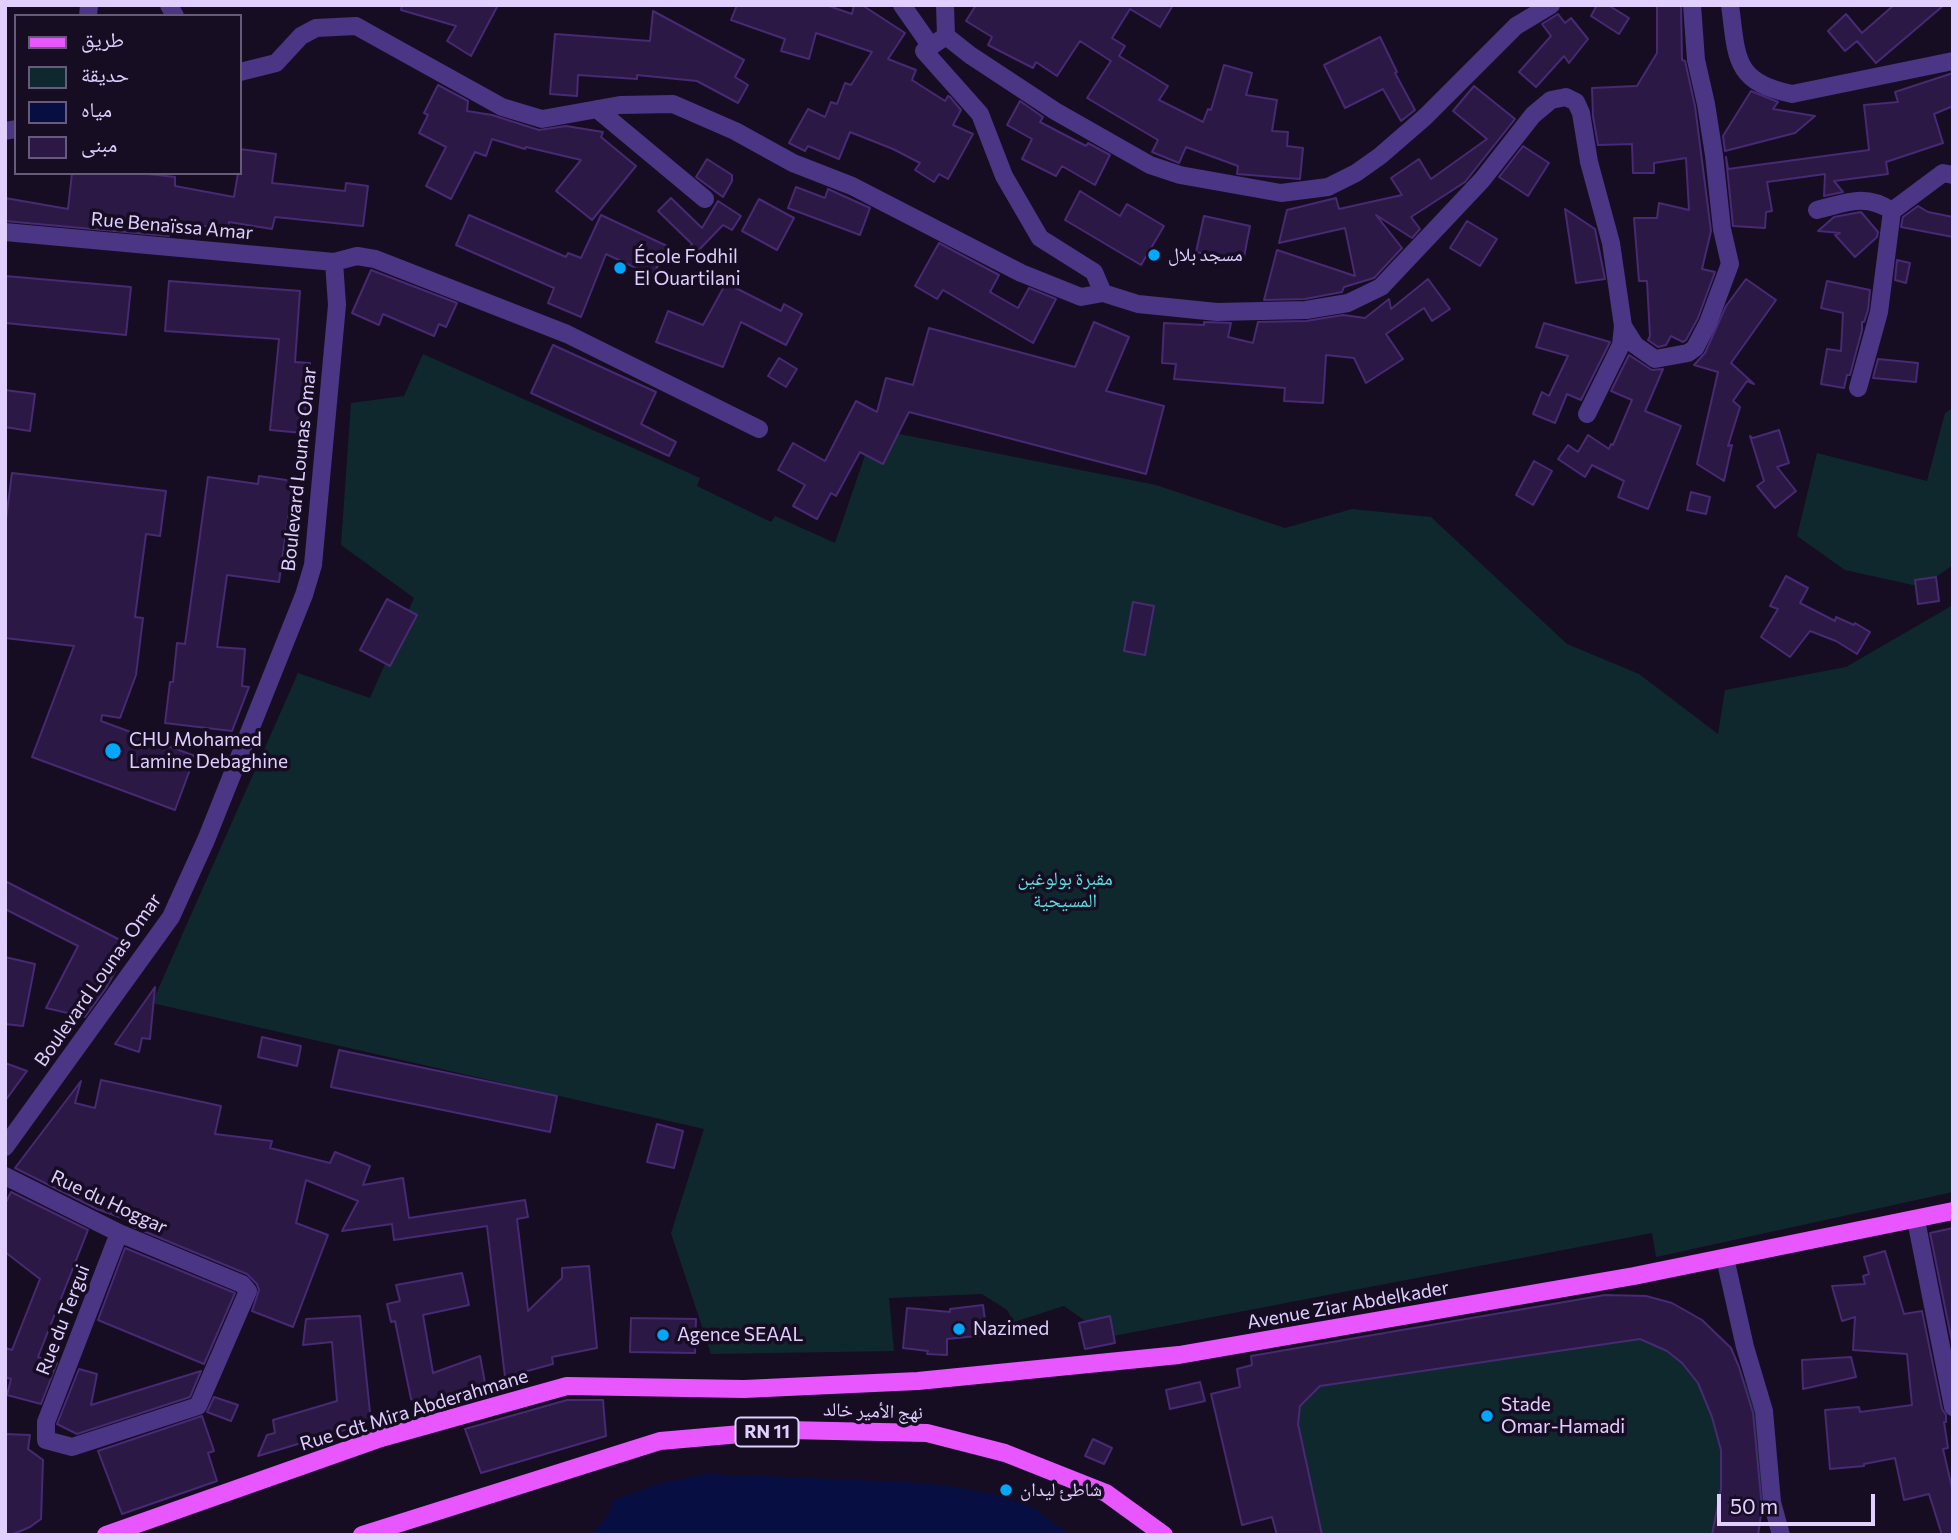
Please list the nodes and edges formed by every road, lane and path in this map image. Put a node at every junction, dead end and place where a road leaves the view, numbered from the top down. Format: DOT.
graph roads {
  1 [pos="902,5"];
  2 [pos="945,5"];
  3 [pos="1551,5"];
  4 [pos="1692,5"];
  5 [pos="1730,5"];
  6 [pos="938,40"];
  7 [pos="1953,61"];
  8 [pos="242,72"];
  9 [pos="597,110"];
  10 [pos="1953,175"];
  11 [pos="705,199"];
  12 [pos="1817,210"];
  13 [pos="1892,211"];
  14 [pos="5,232"];
  15 [pos="334,262"];
  16 [pos="1104,293"];
  17 [pos="1623,326"];
  18 [pos="1858,388"];
  19 [pos="1587,414"];
  20 [pos="759,429"];
  21 [pos="5,1147"];
  22 [pos="5,1176"];
  23 [pos="1953,1211"];
  24 [pos="1916,1220"];
  25 [pos="119,1233"];
  26 [pos="1725,1258"];
  27 [pos="744,1389"];
  28 [pos="1953,1407"];
  29 [pos="46,1422"];
  30 [pos="106,1535"];
  31 [pos="362,1535"];
  32 [pos="1164,1535"];
  33 [pos="1781,1535"];
  1 -- 6 [label="street"];
  2 -- 6 [label="street"];
  3 -- 6 [label="street"];
  4 -- 17 [label="street"];
  5 -- 7 [label="street"];
  6 -- 16 [label="street"];
  8 -- 9 [label="street"];
  9 -- 11 [label="street"];
  9 -- 16 [label="street"];
  10 -- 13 [label="street"];
  12 -- 13 [label="street"];
  13 -- 18 [label="street"];
  14 -- 15 [label="street, Rue Benaïssa Amar"];
  15 -- 20 [label="street, Rue Benaïssa Amar"];
  15 -- 21 [label="street, Boulevard Lounas Omar"];
  16 -- 17 [label="street"];
  17 -- 19 [label="street"];
  22 -- 25 [label="street, Rue du Hoggar"];
  23 -- 24 [label="main road, Avenue Ziar Abdelkader"];
  24 -- 26 [label="main road, Avenue Ziar Abdelkader"];
  24 -- 28 [label="street"];
  25 -- 29 [label="street, Rue du Tergui"];
  25 -- 29 [label="street, Rue du Hoggar"];
  26 -- 27 [label="main road, Avenue Ziar Abdelkader"];
  26 -- 33 [label="street"];
  27 -- 30 [label="main road, Rue Cdt Mira Abderahmane"];
  31 -- 32 [label="main road, نهج الأمير خالد / RN 11"];
}
